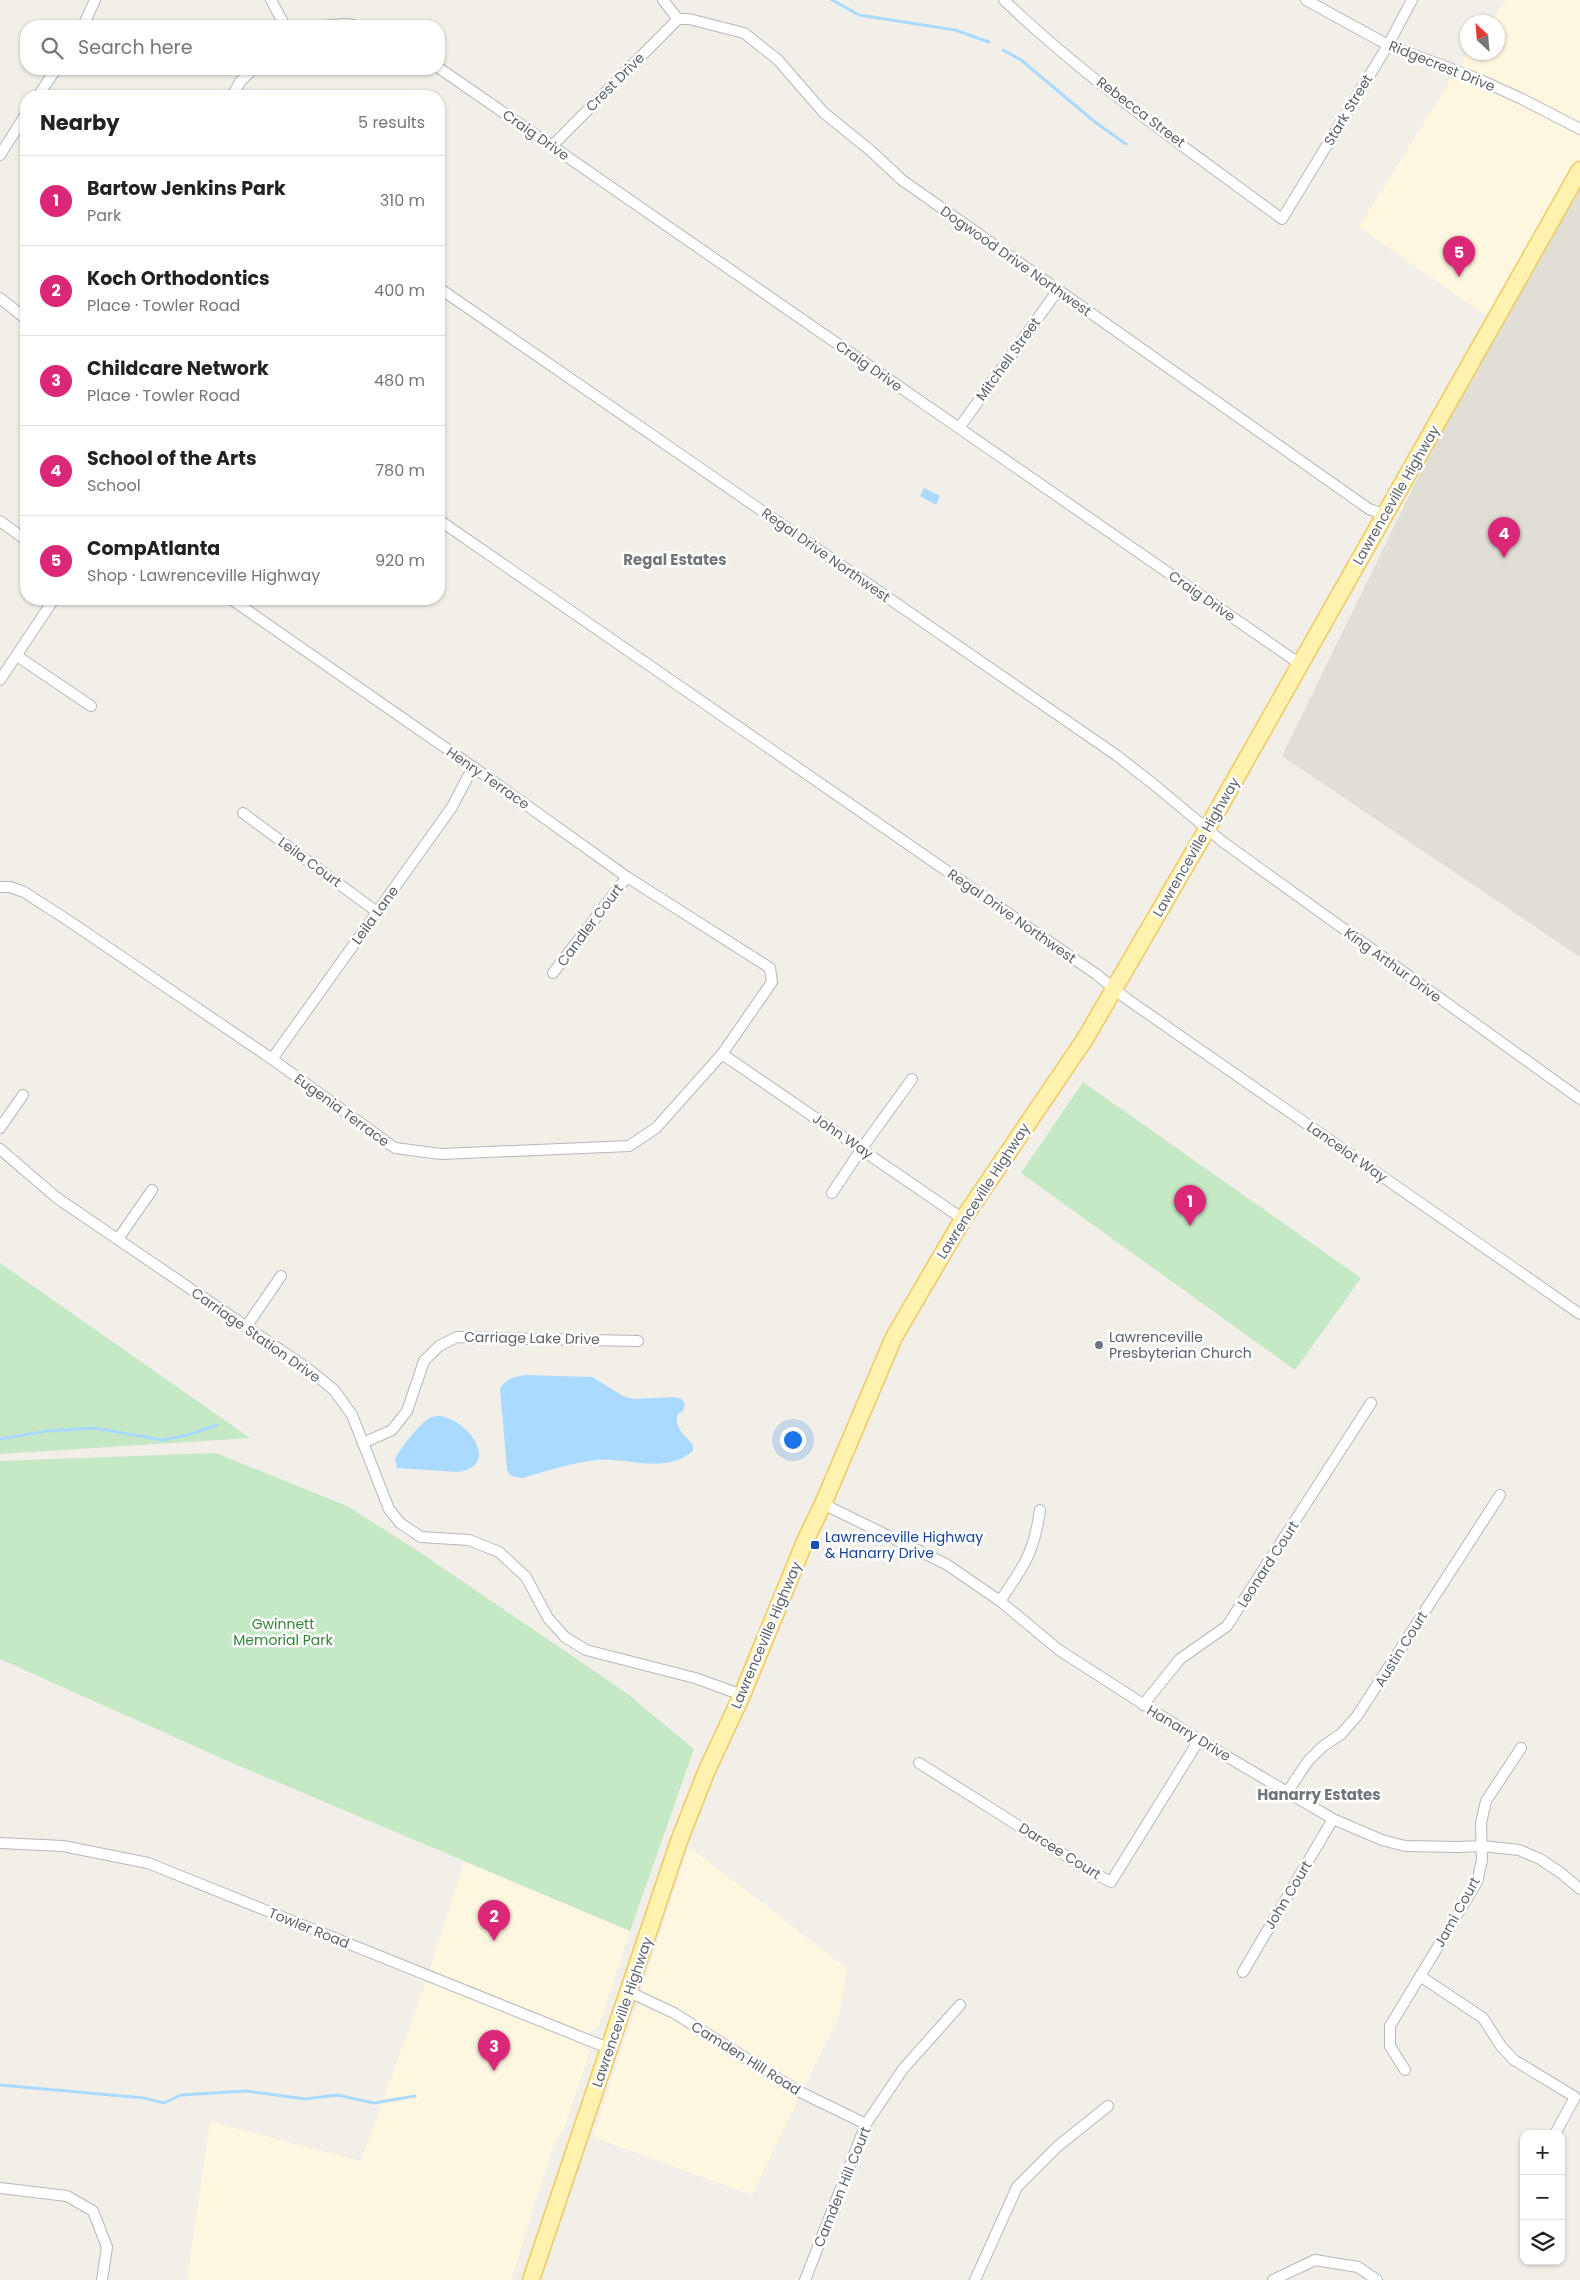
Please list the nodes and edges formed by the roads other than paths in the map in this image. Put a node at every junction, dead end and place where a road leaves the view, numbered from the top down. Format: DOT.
graph roads {
  1 [pos="95,0"];
  2 [pos="270,0"];
  3 [pos="663,0"];
  4 [pos="1004,0"];
  5 [pos="1306,0"];
  6 [pos="1412,0"];
  7 [pos="678,19"];
  8 [pos="86,20"];
  9 [pos="282,20"];
  10 [pos="1388,45"];
  11 [pos="445,72"];
  12 [pos="52,75"];
  13 [pos="246,75"];
  14 [pos="42,90"];
  15 [pos="235,90"];
  16 [pos="20,123"];
  17 [pos="1580,129"];
  18 [pos="552,146"];
  19 [pos="0,155"];
  20 [pos="1580,170"];
  21 [pos="1282,219"];
  22 [pos="1058,290"];
  23 [pos="445,292"];
  24 [pos="0,298"];
  25 [pos="20,314"];
  26 [pos="959,428"];
  27 [pos="1386,515"];
  28 [pos="0,521"];
  29 [pos="445,524"];
  30 [pos="20,536"];
  31 [pos="50,605"];
  32 [pos="240,605"];
  33 [pos="17,656"];
  34 [pos="1300,664"];
  35 [pos="0,680"];
  36 [pos="91,706"];
  37 [pos="473,767"];
  38 [pos="243,812"];
  39 [pos="1207,829"];
  40 [pos="627,877"];
  41 [pos="0,887"];
  42 [pos="378,912"];
  43 [pos="747,954"];
  44 [pos="553,973"];
  45 [pos="1114,989"];
  46 [pos="722,1054"];
  47 [pos="272,1059"];
  48 [pos="912,1079"];
  49 [pos="24,1095"];
  50 [pos="1580,1099"];
  51 [pos="0,1128"];
  52 [pos="862,1148"];
  53 [pos="0,1149"];
  54 [pos="152,1190"];
  55 [pos="832,1194"];
  56 [pos="963,1219"];
  57 [pos="118,1240"];
  58 [pos="281,1276"];
  59 [pos="1579,1311"];
  60 [pos="246,1327"];
  61 [pos="638,1341"];
  62 [pos="1371,1403"];
  63 [pos="363,1443"];
  64 [pos="1500,1495"];
  65 [pos="823,1504"];
  66 [pos="1040,1510"];
  67 [pos="1000,1601"];
  68 [pos="742,1695"];
  69 [pos="1143,1705"];
  70 [pos="1199,1740"];
  71 [pos="1521,1748"];
  72 [pos="919,1763"];
  73 [pos="1288,1791"];
  74 [pos="1334,1819"];
  75 [pos="0,1843"];
  76 [pos="1482,1846"];
  77 [pos="1580,1889"];
  78 [pos="1243,1972"];
  79 [pos="1420,1976"];
  80 [pos="627,1991"];
  81 [pos="960,2005"];
  82 [pos="608,2048"];
  83 [pos="1406,2070"];
  84 [pos="1108,2106"];
  85 [pos="866,2124"];
  86 [pos="1557,2130"];
  87 [pos="0,2188"];
  88 [pos="102,2280"];
  89 [pos="531,2280"];
  90 [pos="805,2280"];
  91 [pos="975,2280"];
  92 [pos="1273,2280"];
  93 [pos="1377,2280"];
  1 -- 8 [label="street"];
  2 -- 9 [label="street"];
  3 -- 7 [label="street"];
  4 -- 21 [label="street, Rebecca Street"];
  5 -- 10 [label="street, Ridgecrest Drive"];
  6 -- 10 [label="street, Stark Street"];
  7 -- 18 [label="street, Crest Drive"];
  7 -- 22 [label="street, Dogwood Drive Northwest"];
  10 -- 17 [label="street, Ridgecrest Drive"];
  10 -- 21 [label="street, Stark Street"];
  11 -- 18 [label="street, Craig Drive"];
  12 -- 14 [label="street"];
  13 -- 15 [label="street"];
  16 -- 19 [label="street"];
  18 -- 26 [label="street, Craig Drive"];
  20 -- 27 [label="main road, Lawrenceville Highway"];
  22 -- 26 [label="street, Mitchell Street"];
  22 -- 27 [label="street, Dogwood Drive Northwest"];
  23 -- 39 [label="street, Regal Drive Northwest"];
  24 -- 25 [label="street"];
  26 -- 34 [label="street, Craig Drive"];
  27 -- 34 [label="main road, Lawrenceville Highway"];
  28 -- 30 [label="street"];
  29 -- 45 [label="street, Regal Drive Northwest"];
  31 -- 33 [label="street"];
  32 -- 37 [label="street, Henry Terrace"];
  33 -- 35 [label="street"];
  33 -- 36 [label="street"];
  34 -- 39 [label="main road, Lawrenceville Highway"];
  37 -- 40 [label="street, Henry Terrace"];
  37 -- 42 [label="street, Leila Lane"];
  38 -- 42 [label="street, Leila Court"];
  39 -- 45 [label="main road, Lawrenceville Highway"];
  39 -- 50 [label="street, King Arthur Drive"];
  40 -- 43 [label="street, Henry Terrace"];
  40 -- 44 [label="street, Candler Court"];
  41 -- 47 [label="street, Eugenia Terrace"];
  42 -- 47 [label="street, Leila Lane"];
  43 -- 46 [label="street, Eugenia Terrace"];
  45 -- 56 [label="main road, Lawrenceville Highway"];
  45 -- 59 [label="street, Lancelot Way"];
  46 -- 47 [label="street, Eugenia Terrace"];
  46 -- 52 [label="street, John Way"];
  48 -- 52 [label="street"];
  49 -- 51 [label="street"];
  52 -- 55 [label="street"];
  52 -- 56 [label="street, John Way"];
  53 -- 57 [label="street, Carriage Station Drive"];
  54 -- 57 [label="street"];
  56 -- 65 [label="main road, Lawrenceville Highway"];
  57 -- 60 [label="street, Carriage Station Drive"];
  58 -- 60 [label="street"];
  60 -- 63 [label="street, Carriage Station Drive"];
  61 -- 63 [label="street, Carriage Lake Drive"];
  62 -- 69 [label="street, Leonard Court"];
  63 -- 68 [label="street, Carriage Station Drive"];
  64 -- 73 [label="street, Austin Court"];
  65 -- 67 [label="street, Hanarry Drive"];
  65 -- 68 [label="main road, Lawrenceville Highway"];
  66 -- 67 [label="street"];
  67 -- 69 [label="street, Hanarry Drive"];
  68 -- 80 [label="main road, Lawrenceville Highway"];
  69 -- 70 [label="street, Hanarry Drive"];
  70 -- 72 [label="street, Darcee Court"];
  70 -- 73 [label="street, Hanarry Drive"];
  71 -- 76 [label="street, Jami Court"];
  73 -- 74 [label="street, Hanarry Drive"];
  74 -- 76 [label="street, Hanarry Drive"];
  74 -- 78 [label="street, John Court"];
  75 -- 82 [label="street, Towler Road"];
  76 -- 77 [label="street, Hanarry Drive"];
  76 -- 79 [label="street, Jami Court"];
  79 -- 83 [label="street, Jami Court"];
  79 -- 86 [label="street"];
  80 -- 82 [label="main road, Lawrenceville Highway"];
  80 -- 85 [label="street, Camden Hill Road"];
  81 -- 85 [label="street, Camden Hill Court"];
  82 -- 89 [label="main road, Lawrenceville Highway"];
  84 -- 91 [label="street"];
  85 -- 90 [label="street, Camden Hill Court"];
  87 -- 88 [label="street"];
  92 -- 93 [label="street"];
}
